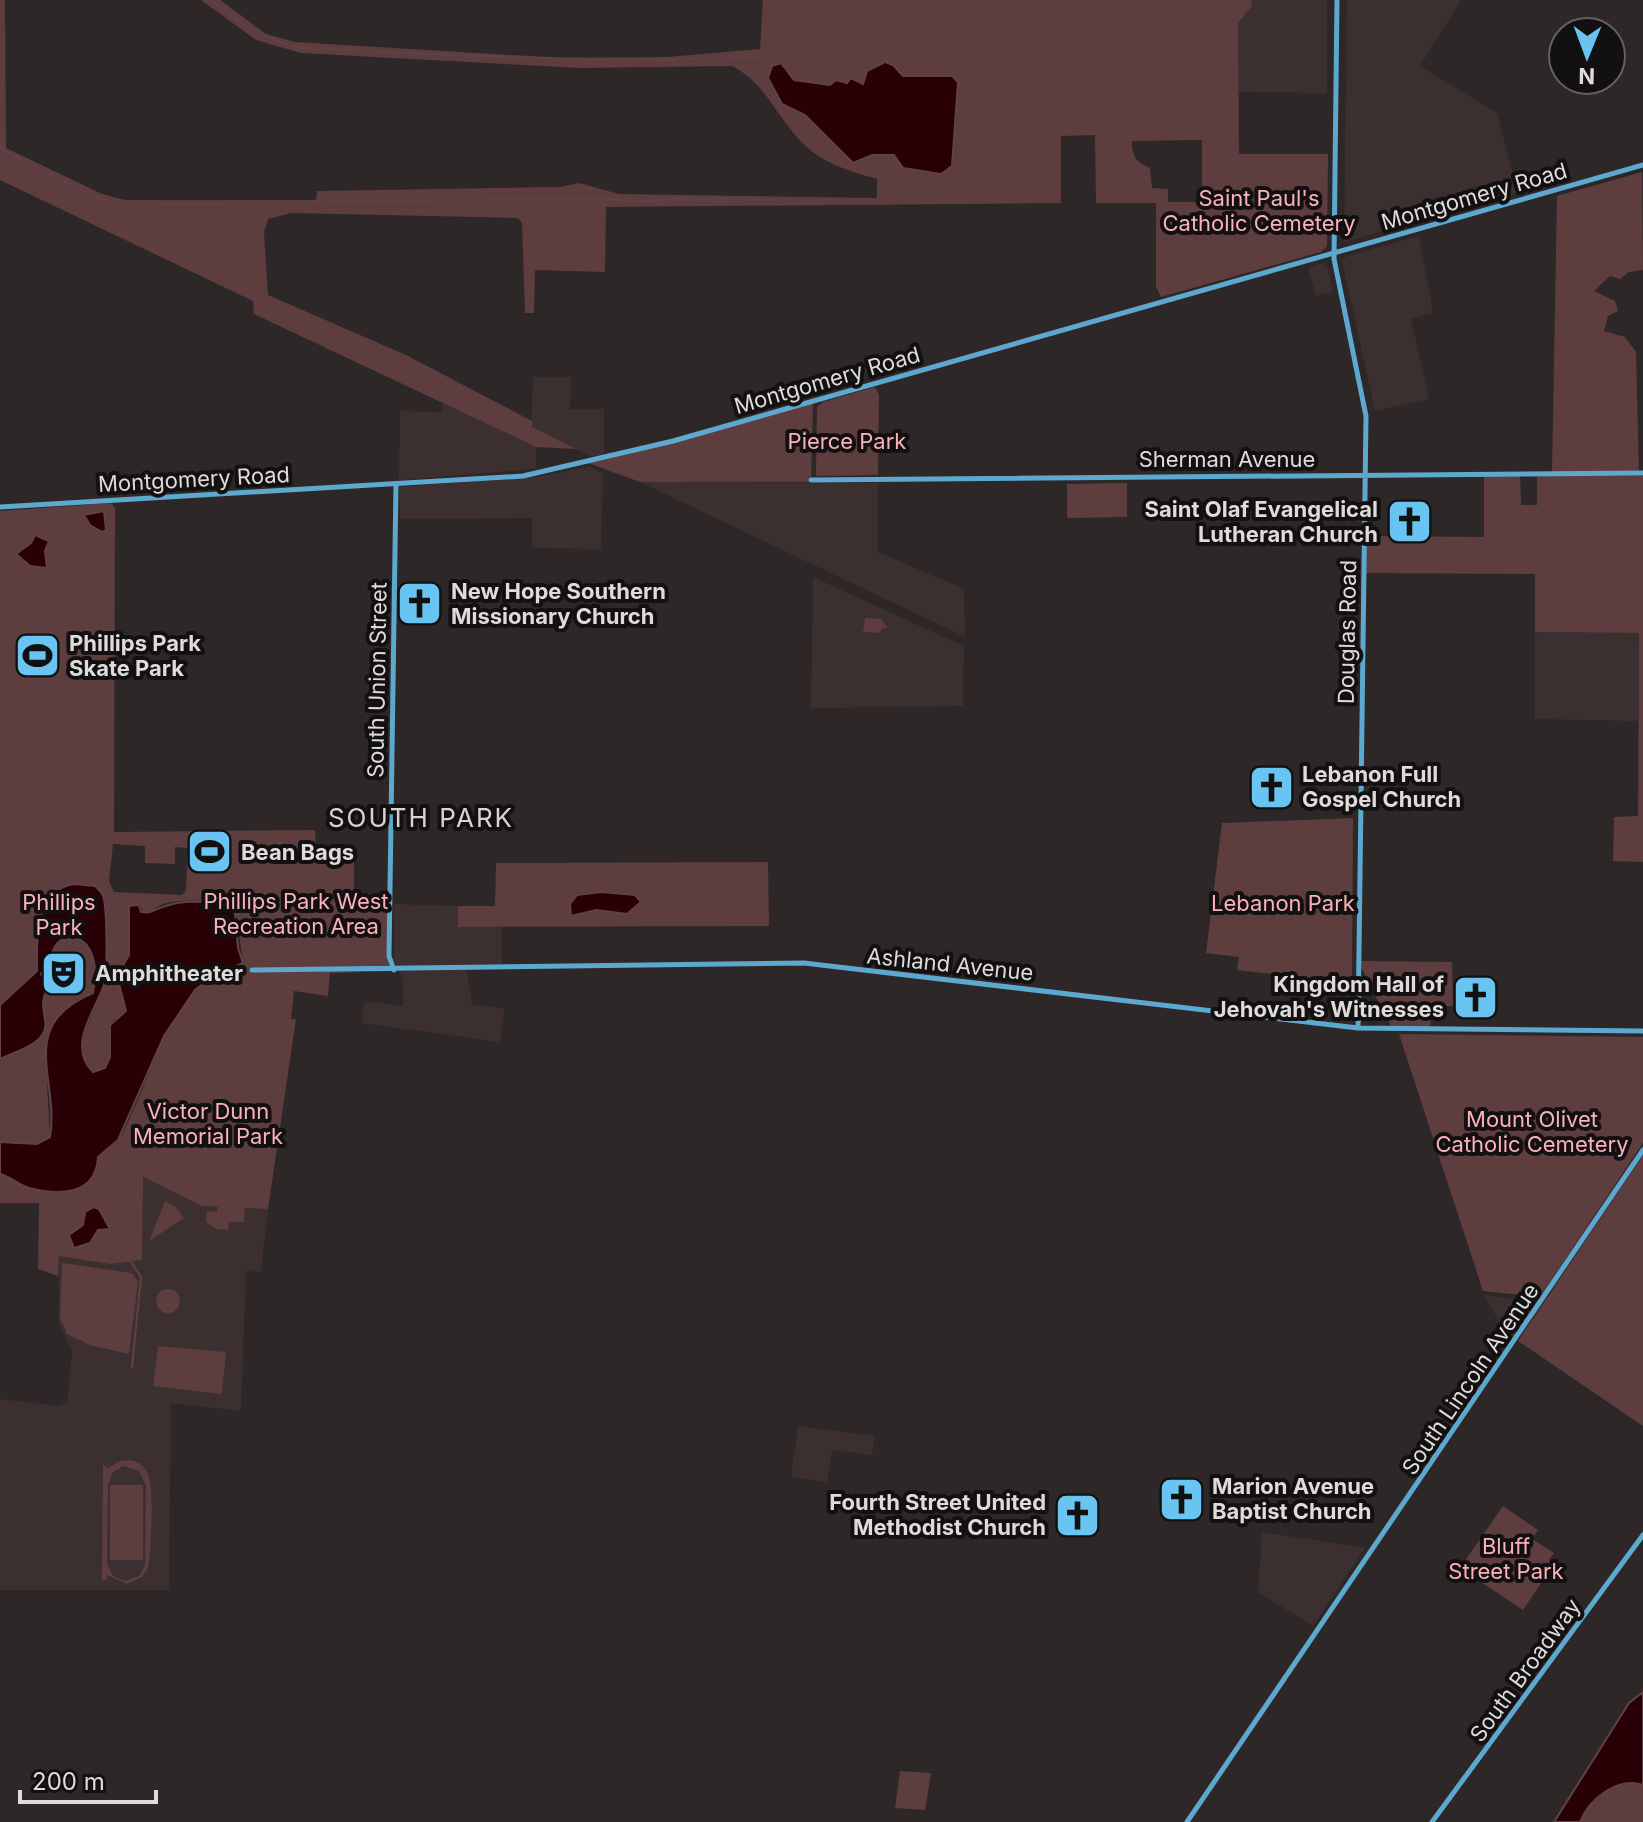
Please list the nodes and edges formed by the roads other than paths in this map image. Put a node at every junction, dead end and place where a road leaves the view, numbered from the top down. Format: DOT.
graph roads {
  1 [pos="1337,0"];
  2 [pos="1643,165"];
  3 [pos="1334,253"];
  4 [pos="1643,473"];
  5 [pos="1365,474"];
  6 [pos="811,480"];
  7 [pos="396,484"];
  8 [pos="0,507"];
  9 [pos="252,970"];
  10 [pos="394,971"];
  11 [pos="1358,1028"];
  12 [pos="1643,1031"];
  13 [pos="1643,1150"];
  14 [pos="1643,1535"];
  15 [pos="1187,1822"];
  16 [pos="1432,1822"];
  1 -- 3 [label="street, Douglas Road"];
  2 -- 3 [label="street, Montgomery Road"];
  3 -- 5 [label="street, Douglas Road"];
  3 -- 7 [label="street, Montgomery Road"];
  4 -- 5 [label="street, Sherman Avenue"];
  5 -- 6 [label="street, Sherman Avenue"];
  5 -- 11 [label="street, Douglas Road"];
  7 -- 8 [label="street, Montgomery Road"];
  7 -- 10 [label="street, South Union Street"];
  9 -- 10 [label="street, Ashland Avenue"];
  10 -- 11 [label="street, Ashland Avenue"];
  11 -- 12 [label="street, Ashland Avenue"];
  13 -- 15 [label="street, South Lincoln Avenue"];
  14 -- 16 [label="street, South Broadway"];
}
